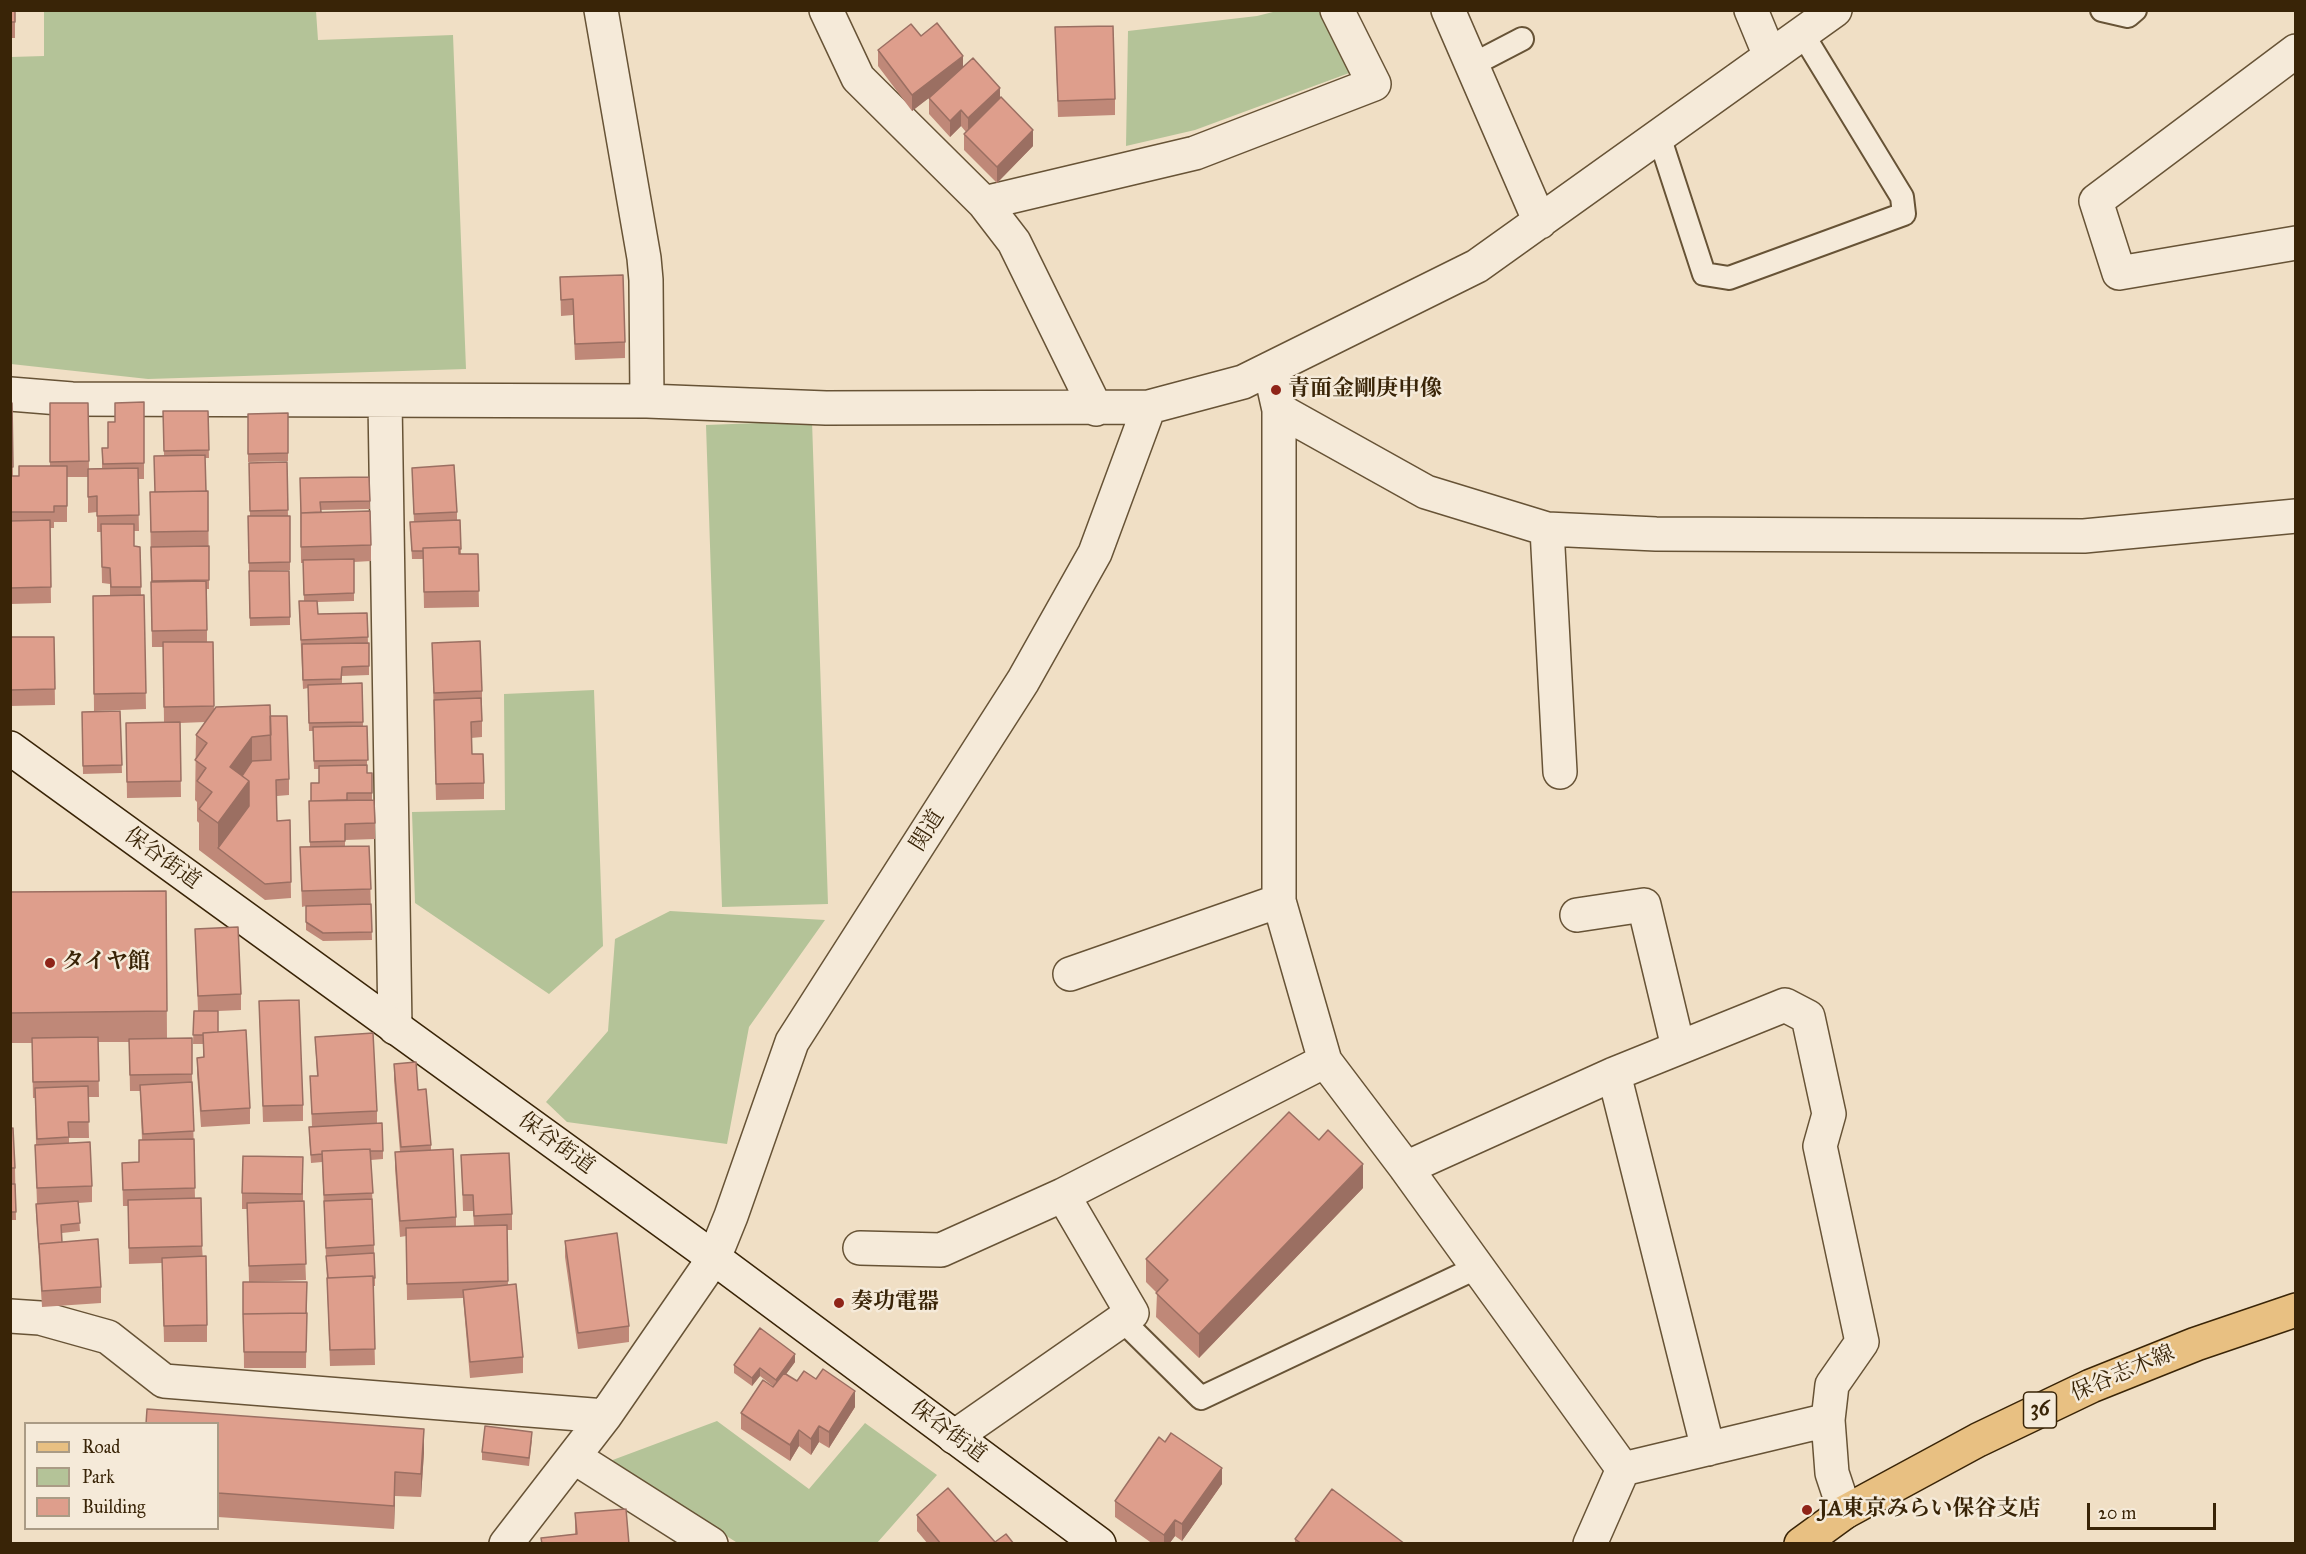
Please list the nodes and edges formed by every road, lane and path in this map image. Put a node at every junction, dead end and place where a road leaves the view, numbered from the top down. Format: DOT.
graph roads {
  1 [pos="602,10"];
  2 [pos="826,10"];
  3 [pos="1337,10"];
  4 [pos="1448,10"];
  5 [pos="1750,10"];
  6 [pos="1835,10"];
  7 [pos="2102,10"];
  8 [pos="2135,10"];
  9 [pos="1802,33"];
  10 [pos="1522,39"];
  11 [pos="2295,51"];
  12 [pos="1770,56"];
  13 [pos="1472,65"];
  14 [pos="1659,136"];
  15 [pos="984,203"];
  16 [pos="1540,222"];
  17 [pos="2295,243"];
  18 [pos="1270,370"];
  19 [pos="10,394"];
  20 [pos="385,401"];
  21 [pos="647,401"];
  22 [pos="1149,407"];
  23 [pos="1096,409"];
  24 [pos="1279,410"];
  25 [pos="2295,516"];
  26 [pos="1547,529"];
  27 [pos="10,748"];
  28 [pos="1560,772"];
  29 [pos="1279,901"];
  30 [pos="1577,915"];
  31 [pos="1070,974"];
  32 [pos="395,1028"];
  33 [pos="1678,1047"];
  34 [pos="1325,1061"];
  35 [pos="1614,1074"];
  36 [pos="1406,1168"];
  37 [pos="1063,1195"];
  38 [pos="860,1248"];
  39 [pos="714,1258"];
  40 [pos="1478,1267"];
  41 [pos="2295,1310"];
  42 [pos="10,1316"];
  43 [pos="1122,1320"];
  44 [pos="605,1416"];
  45 [pos="1828,1420"];
  46 [pos="954,1437"];
  47 [pos="1708,1449"];
  48 [pos="574,1457"];
  49 [pos="1623,1469"];
  50 [pos="1845,1512"];
  51 [pos="1078,1538"];
  52 [pos="506,1544"];
  53 [pos="711,1544"];
  54 [pos="1590,1544"];
  55 [pos="1801,1544"];
  1 -- 21 [label="street"];
  2 -- 15 [label="street"];
  3 -- 15 [label="street"];
  4 -- 13 [label="street"];
  5 -- 12 [label="street"];
  6 -- 9 [label="street"];
  7 -- 8 [label="lane"];
  9 -- 12 [label="street"];
  9 -- 14 [label="lane"];
  10 -- 13 [label="lane"];
  11 -- 17 [label="street"];
  12 -- 14 [label="street"];
  13 -- 16 [label="street"];
  14 -- 16 [label="street"];
  15 -- 23 [label="street"];
  16 -- 18 [label="street"];
  18 -- 22 [label="street"];
  18 -- 24 [label="street"];
  19 -- 20 [label="street"];
  20 -- 21 [label="street"];
  20 -- 32 [label="street"];
  21 -- 23 [label="street"];
  22 -- 23 [label="street"];
  22 -- 39 [label="street, 関道"];
  24 -- 26 [label="street"];
  24 -- 29 [label="street"];
  25 -- 26 [label="street"];
  26 -- 28 [label="street"];
  27 -- 32 [label="street, 保谷街道"];
  29 -- 31 [label="street"];
  29 -- 34 [label="street"];
  30 -- 33 [label="street"];
  32 -- 39 [label="street, 保谷街道"];
  33 -- 35 [label="street"];
  33 -- 45 [label="street"];
  34 -- 36 [label="street"];
  34 -- 37 [label="street"];
  35 -- 36 [label="street"];
  35 -- 47 [label="street"];
  36 -- 40 [label="street"];
  37 -- 38 [label="street"];
  37 -- 43 [label="street"];
  39 -- 44 [label="street, 関道"];
  39 -- 46 [label="street, 保谷街道"];
  40 -- 43 [label="lane"];
  40 -- 49 [label="street"];
  41 -- 50 [label="main road, 保谷志木線 / 36"];
  42 -- 44 [label="street"];
  43 -- 46 [label="street"];
  44 -- 48 [label="street, 関道"];
  45 -- 47 [label="street"];
  45 -- 50 [label="street"];
  46 -- 51 [label="street, 保谷街道"];
  47 -- 49 [label="street"];
  48 -- 52 [label="street, 関道"];
  48 -- 53 [label="street"];
  49 -- 54 [label="street"];
  50 -- 55 [label="main road, 保谷志木線 / 36"];
}
